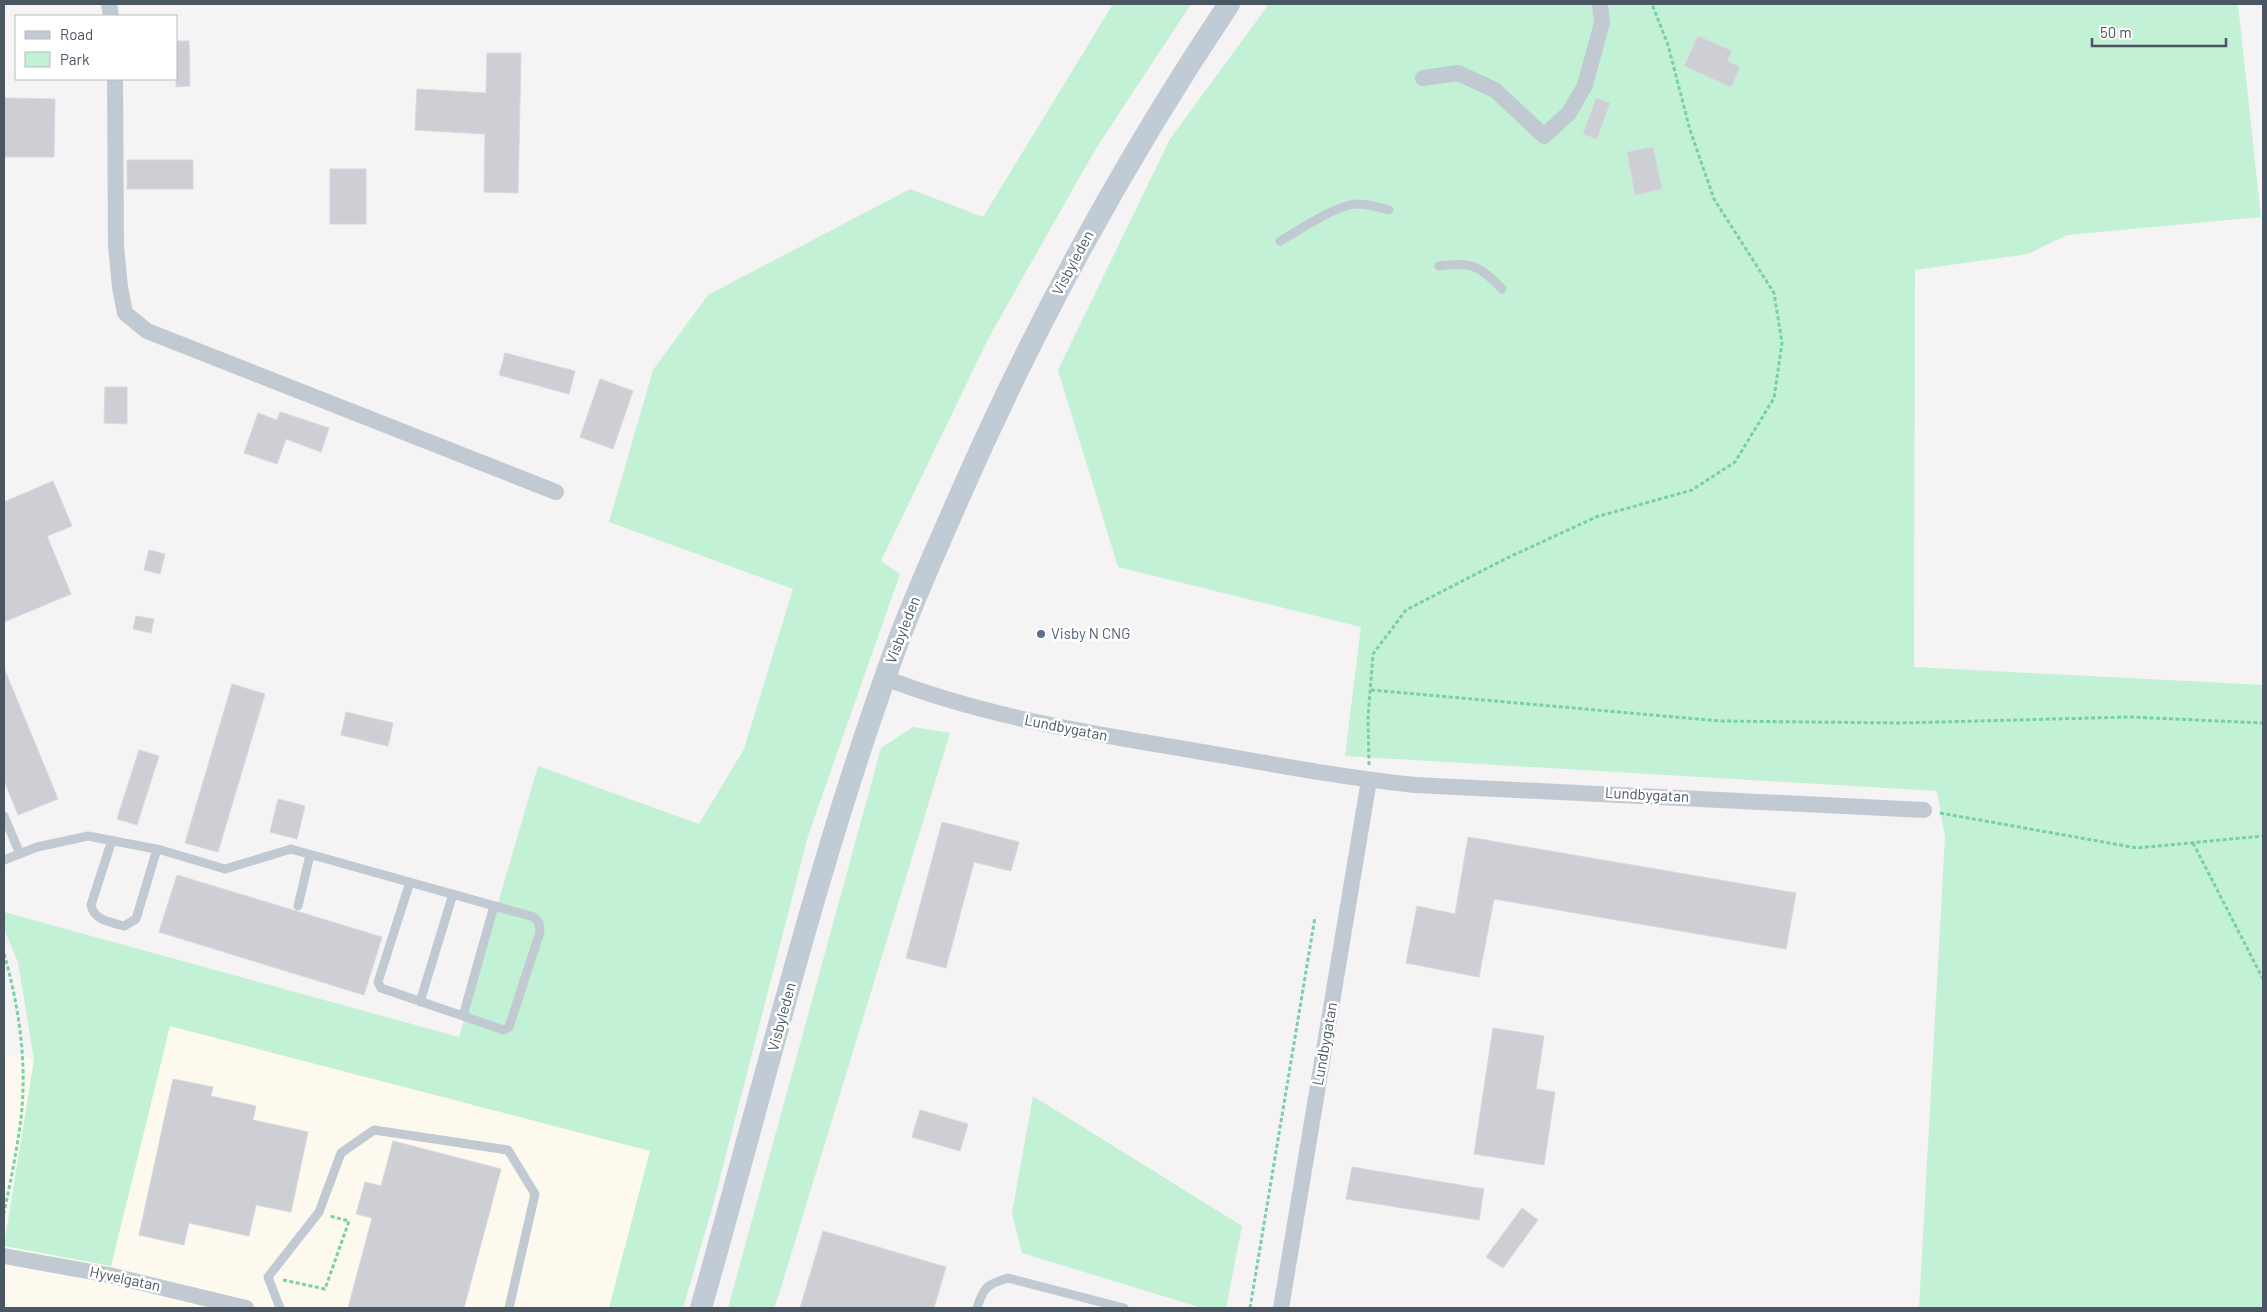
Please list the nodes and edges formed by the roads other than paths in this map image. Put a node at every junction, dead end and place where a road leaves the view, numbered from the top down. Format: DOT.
graph roads {
  1 [pos="1229,4"];
  2 [pos="1600,4"];
  3 [pos="1423,78"];
  4 [pos="115,80"];
  5 [pos="1389,210"];
  6 [pos="1280,241"];
  7 [pos="1439,266"];
  8 [pos="1502,288"];
  9 [pos="556,492"];
  10 [pos="885,678"];
  11 [pos="1369,780"];
  12 [pos="1924,810"];
  13 [pos="4,816"];
  14 [pos="112,840"];
  15 [pos="157,849"];
  16 [pos="20,854"];
  17 [pos="310,855"];
  18 [pos="4,860"];
  19 [pos="410,882"];
  20 [pos="453,894"];
  21 [pos="298,906"];
  22 [pos="494,906"];
  23 [pos="420,1002"];
  24 [pos="463,1016"];
  25 [pos="4,1256"];
  26 [pos="246,1308"];
  27 [pos="280,1308"];
  28 [pos="509,1308"];
  29 [pos="701,1308"];
  30 [pos="977,1308"];
  31 [pos="1124,1308"];
  32 [pos="1281,1308"];
  1 -- 10 [label="main road, Visbyleden"];
  2 -- 3 [label="street"];
  4 -- 9 [label="street"];
  5 -- 6 [label="lane"];
  7 -- 8 [label="lane"];
  10 -- 11 [label="street, Lundbygatan"];
  10 -- 29 [label="main road, Visbyleden"];
  11 -- 12 [label="street, Lundbygatan"];
  11 -- 32 [label="street, Lundbygatan"];
  13 -- 16 [label="lane"];
  14 -- 15 [label="lane"];
  14 -- 15 [label="lane"];
  14 -- 16 [label="lane"];
  15 -- 17 [label="lane"];
  16 -- 18 [label="lane"];
  17 -- 19 [label="lane"];
  17 -- 21 [label="lane"];
  19 -- 20 [label="lane"];
  19 -- 23 [label="lane"];
  20 -- 22 [label="lane"];
  20 -- 23 [label="lane"];
  22 -- 24 [label="lane"];
  22 -- 24 [label="lane"];
  23 -- 24 [label="lane"];
  25 -- 26 [label="street, Hyvelgatan"];
  27 -- 28 [label="lane"];
  30 -- 31 [label="lane"];
}
